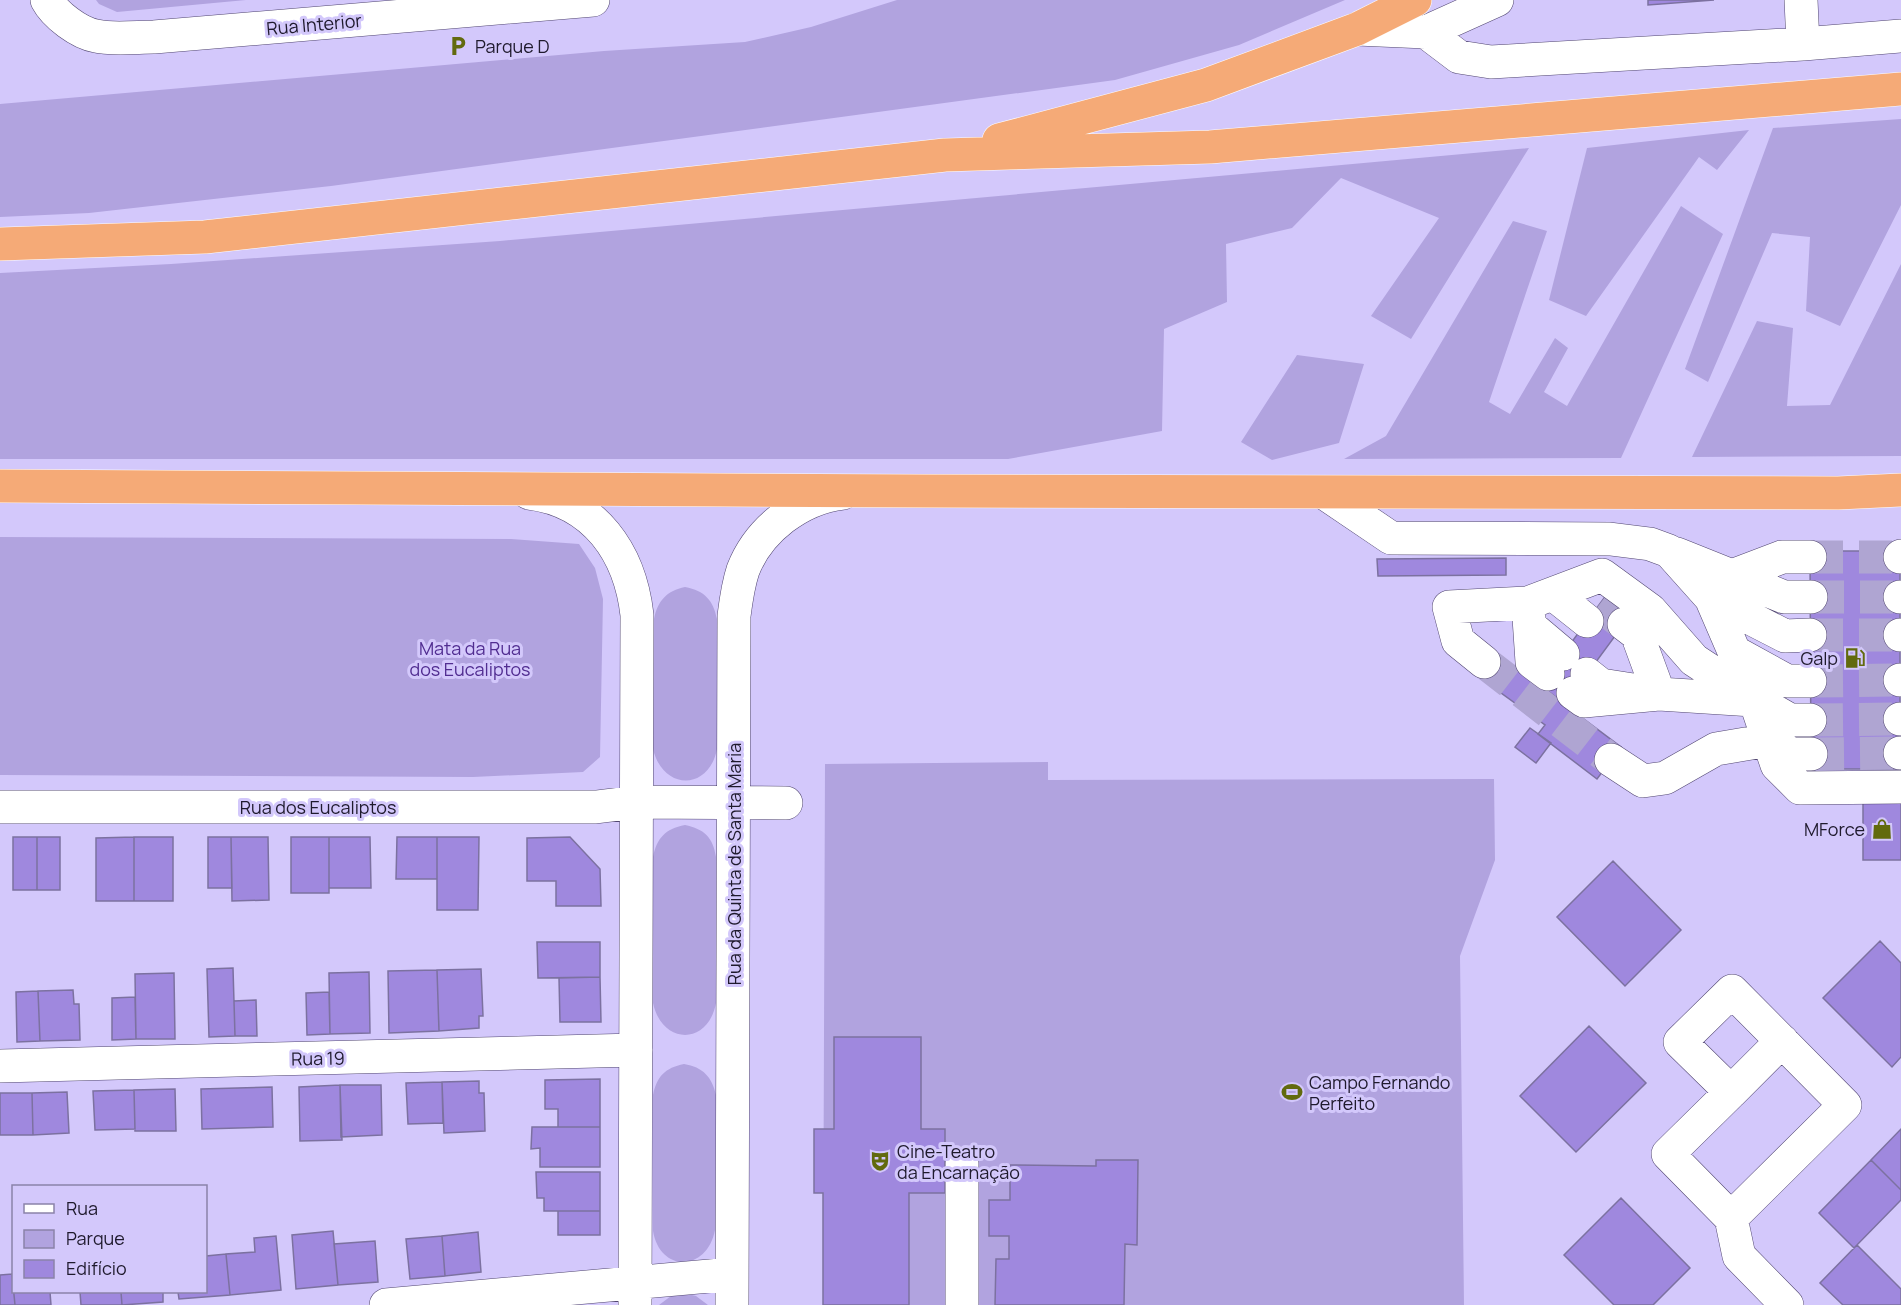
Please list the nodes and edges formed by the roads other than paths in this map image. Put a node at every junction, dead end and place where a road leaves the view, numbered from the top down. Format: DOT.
graph roads {
  1 [pos="47,0"];
  2 [pos="593,0"];
  3 [pos="1415,0"];
  4 [pos="1497,0"];
  5 [pos="1800,0"];
  6 [pos="1357,29"];
  7 [pos="1426,32"];
  8 [pos="1901,36"];
  9 [pos="1803,44"];
  10 [pos="1901,89"];
  11 [pos="945,155"];
  12 [pos="0,244"];
  13 [pos="0,486"];
  14 [pos="1901,490"];
  15 [pos="515,491"];
  16 [pos="857,492"];
  17 [pos="1323,492"];
  18 [pos="1810,557"];
  19 [pos="1721,587"];
  20 [pos="1810,597"];
  21 [pos="1576,613"];
  22 [pos="1810,635"];
  23 [pos="1736,653"];
  24 [pos="1484,662"];
  25 [pos="1810,681"];
  26 [pos="1659,694"];
  27 [pos="1755,700"];
  28 [pos="1810,720"];
  29 [pos="1769,740"];
  30 [pos="1810,754"];
  31 [pos="1611,760"];
  32 [pos="1901,787"];
  33 [pos="636,802"];
  34 [pos="733,803"];
  35 [pos="786,803"];
  36 [pos="0,807"];
  37 [pos="1782,1041"];
  38 [pos="636,1050"];
  39 [pos="0,1066"];
  40 [pos="1731,1092"];
  41 [pos="963,1163"];
  42 [pos="1731,1218"];
  43 [pos="732,1290"];
  44 [pos="635,1294"];
  45 [pos="386,1305"];
  46 [pos="962,1305"];
  47 [pos="1788,1305"];
  1 -- 2 [label="street, Rua Interior"];
  3 -- 6 [label="highway"];
  4 -- 7 [label="street"];
  5 -- 9 [label="street"];
  6 -- 7 [label="street"];
  6 -- 11 [label="highway"];
  7 -- 9 [label="street"];
  8 -- 9 [label="street"];
  10 -- 11 [label="highway"];
  11 -- 12 [label="highway"];
  13 -- 15 [label="highway"];
  14 -- 17 [label="highway"];
  15 -- 16 [label="highway"];
  15 -- 33 [label="street"];
  16 -- 17 [label="highway"];
  16 -- 34 [label="street, Rua da Quinta de Santa Maria"];
  17 -- 19 [label="street"];
  18 -- 19 [label="street"];
  19 -- 20 [label="street"];
  19 -- 22 [label="street"];
  19 -- 23 [label="street"];
  21 -- 24 [label="street"];
  21 -- 26 [label="street"];
  21 -- 26 [label="street"];
  21 -- 27 [label="street"];
  23 -- 25 [label="street"];
  23 -- 27 [label="street"];
  26 -- 27 [label="street"];
  27 -- 28 [label="street"];
  27 -- 29 [label="street"];
  29 -- 30 [label="street"];
  29 -- 31 [label="street"];
  29 -- 32 [label="street"];
  33 -- 34 [label="street, Rua dos Eucaliptos"];
  33 -- 36 [label="street, Rua dos Eucaliptos"];
  33 -- 38 [label="street"];
  34 -- 35 [label="street, Rua dos Eucaliptos"];
  34 -- 43 [label="street, Rua da Quinta de Santa Maria"];
  37 -- 40 [label="street"];
  37 -- 40 [label="street"];
  37 -- 42 [label="street"];
  38 -- 39 [label="street, Rua 19"];
  38 -- 44 [label="street"];
  40 -- 42 [label="street"];
  41 -- 46 [label="street"];
  42 -- 47 [label="street"];
  43 -- 44 [label="street"];
  44 -- 45 [label="street"];
}
